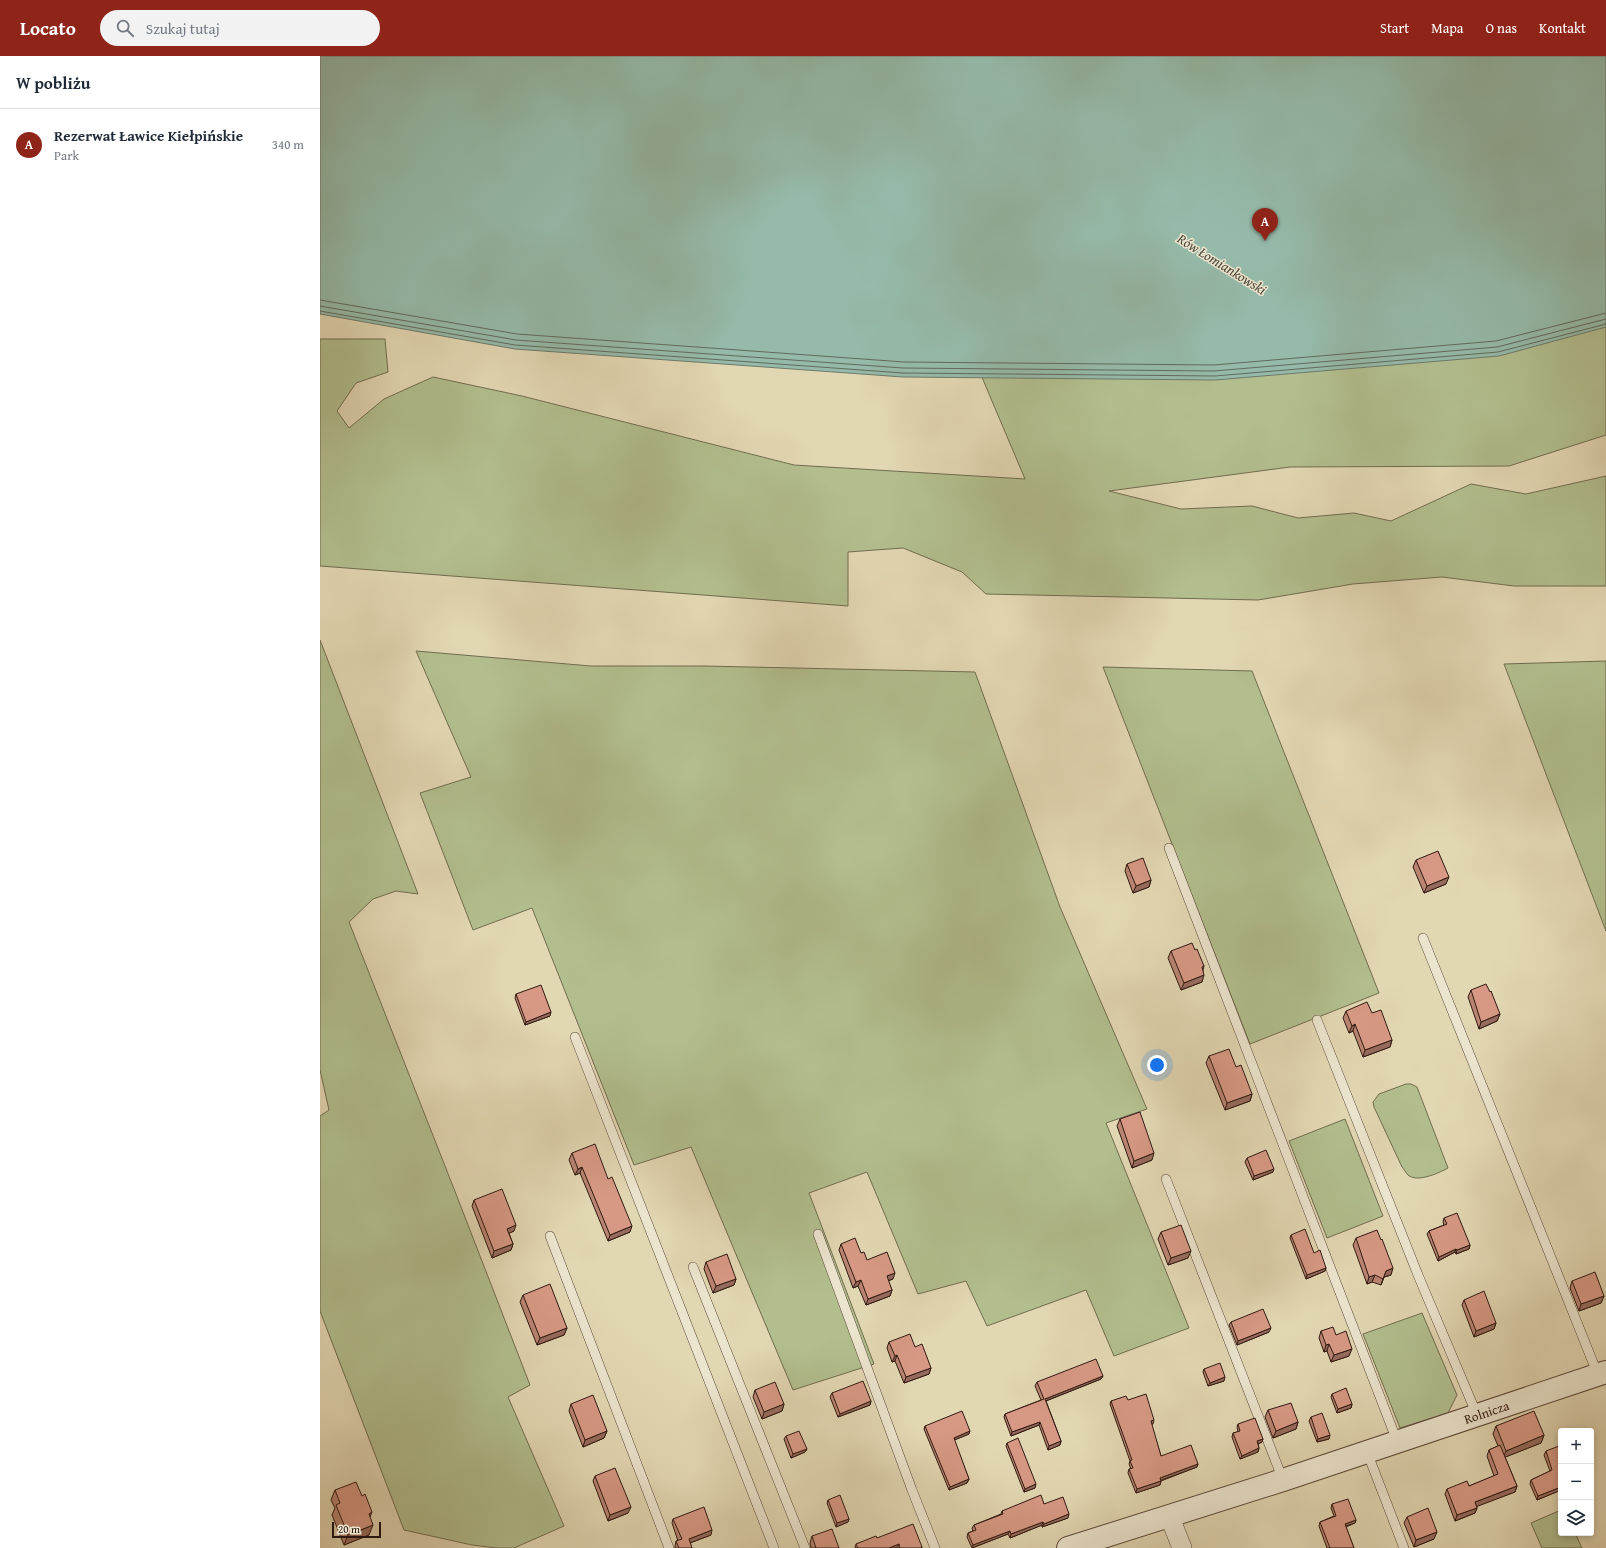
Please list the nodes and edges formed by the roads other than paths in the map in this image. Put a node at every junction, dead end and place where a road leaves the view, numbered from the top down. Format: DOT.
graph roads {
  1 [pos="1169,848"];
  2 [pos="1423,938"];
  3 [pos="1317,1020"];
  4 [pos="575,1037"];
  5 [pos="1166,1179"];
  6 [pos="818,1234"];
  7 [pos="550,1236"];
  8 [pos="693,1267"];
  9 [pos="1602,1374"];
  10 [pos="1477,1415"];
  11 [pos="1397,1441"];
  12 [pos="1366,1451"];
  13 [pos="1283,1480"];
  14 [pos="1169,1515"];
  15 [pos="669,1548"];
  16 [pos="774,1548"];
  17 [pos="805,1548"];
  18 [pos="935,1548"];
  19 [pos="1068,1548"];
  20 [pos="1182,1548"];
  21 [pos="1404,1548"];
  1 -- 11 [label="lane"];
  2 -- 9 [label="lane"];
  3 -- 10 [label="lane"];
  4 -- 16 [label="lane"];
  5 -- 13 [label="lane"];
  6 -- 18 [label="lane"];
  7 -- 15 [label="lane"];
  8 -- 17 [label="lane"];
  9 -- 10 [label="street, Rolnicza"];
  10 -- 11 [label="street, Rolnicza"];
  11 -- 12 [label="street, Rolnicza"];
  12 -- 13 [label="street, Rolnicza"];
  12 -- 21 [label="lane"];
  13 -- 14 [label="street, Rolnicza"];
  14 -- 19 [label="street, Rolnicza"];
  14 -- 20 [label="street"];
}
